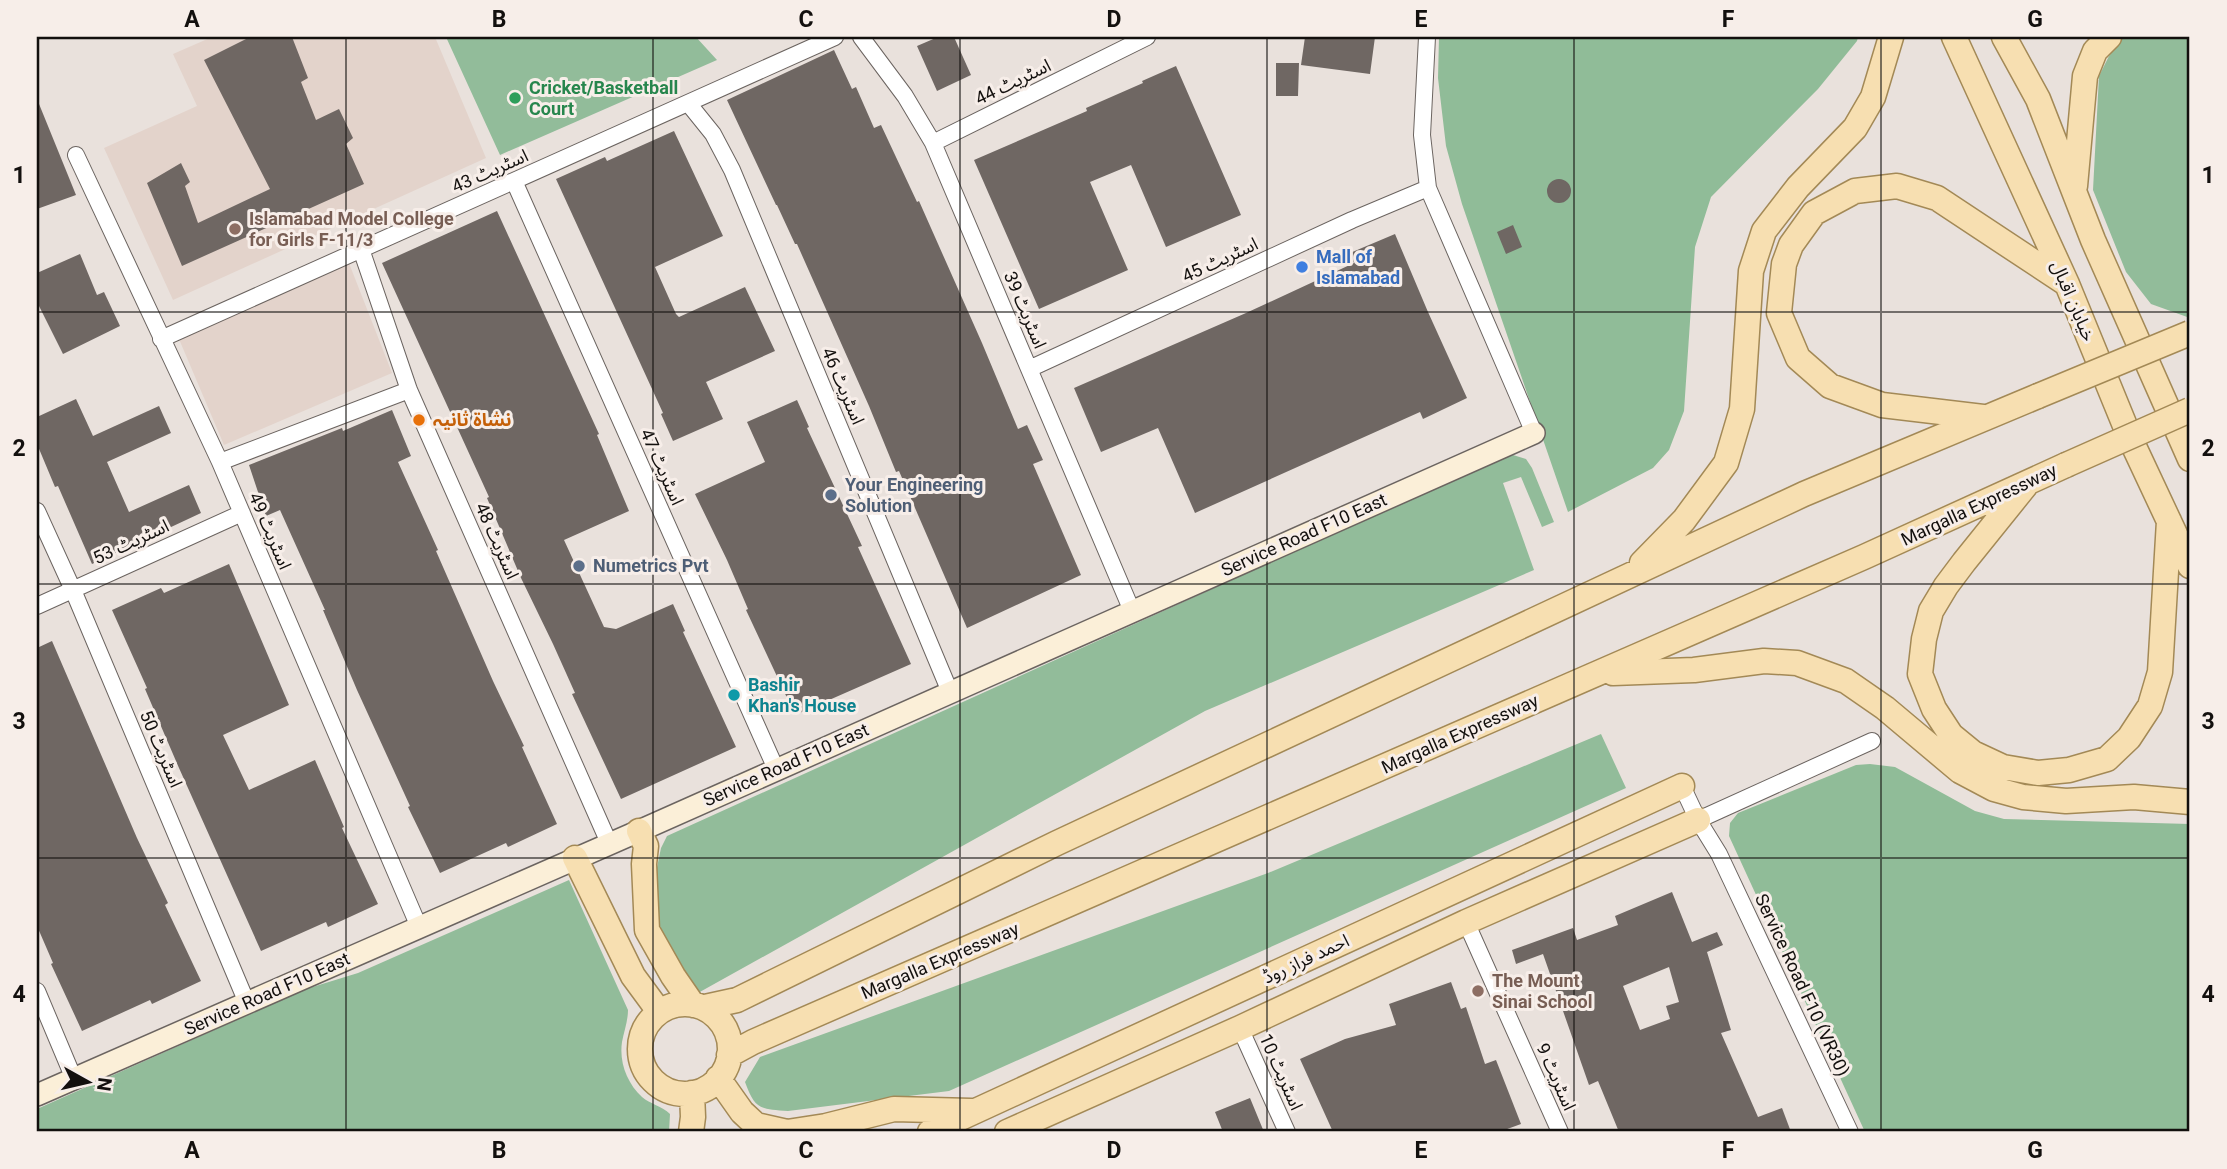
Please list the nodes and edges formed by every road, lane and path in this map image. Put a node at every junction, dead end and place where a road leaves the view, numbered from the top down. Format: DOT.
graph roads {
  1 [pos="835,37"];
  2 [pos="861,37"];
  3 [pos="1147,37"];
  4 [pos="1427,37"];
  5 [pos="1891,37"];
  6 [pos="1954,37"];
  7 [pos="2004,37"];
  8 [pos="2109,37"];
  9 [pos="688,103"];
  10 [pos="933,143"];
  11 [pos="76,155"];
  12 [pos="514,181"];
  13 [pos="1428,188"];
  14 [pos="2075,192"];
  15 [pos="362,249"];
  16 [pos="2067,284"];
  17 [pos="2190,333"];
  18 [pos="161,340"];
  19 [pos="1030,369"];
  20 [pos="409,390"];
  21 [pos="2190,410"];
  22 [pos="1987,417"];
  23 [pos="1534,433"];
  24 [pos="2190,460"];
  25 [pos="220,462"];
  26 [pos="2029,482"];
  27 [pos="37,511"];
  28 [pos="242,513"];
  29 [pos="2169,521"];
  30 [pos="2190,566"];
  31 [pos="1629,576"];
  32 [pos="73,590"];
  33 [pos="37,606"];
  34 [pos="1132,611"];
  35 [pos="1600,673"];
  36 [pos="950,692"];
  37 [pos="1872,741"];
  38 [pos="776,769"];
  39 [pos="1682,786"];
  40 [pos="2190,802"];
  41 [pos="1698,820"];
  42 [pos="639,831"];
  43 [pos="609,843"];
  44 [pos="575,858"];
  45 [pos="1466,922"];
  46 [pos="419,927"];
  47 [pos="37,992"];
  48 [pos="247,1003"];
  49 [pos="699,1006"];
  50 [pos="659,1010"];
  51 [pos="1240,1028"];
  52 [pos="729,1055"];
  53 [pos="718,1078"];
  54 [pos="75,1079"];
  55 [pos="692,1093"];
  56 [pos="37,1096"];
  57 [pos="976,1111"];
  58 [pos="691,1132"];
  59 [pos="930,1132"];
  60 [pos="1007,1132"];
  61 [pos="1287,1132"];
  62 [pos="1560,1132"];
  63 [pos="1850,1132"];
  1 -- 9 [label="street, اسٹریٹ 43"];
  2 -- 10 [label="street, اسٹریٹ 39"];
  3 -- 10 [label="street, اسٹریٹ 44"];
  4 -- 13 [label="street"];
  5 -- 31 [label="main road"];
  6 -- 16 [label="main road, خیابان اقبال"];
  7 -- 14 [label="main road"];
  8 -- 14 [label="main road"];
  9 -- 12 [label="street, اسٹریٹ 43"];
  9 -- 36 [label="street, اسٹریٹ 46"];
  10 -- 19 [label="street, اسٹریٹ 39"];
  11 -- 18 [label="street, اسٹریٹ 49"];
  12 -- 15 [label="street, اسٹریٹ 43"];
  12 -- 38 [label="street, اسٹریٹ 47"];
  13 -- 19 [label="street, اسٹریٹ 45"];
  13 -- 23 [label="street"];
  14 -- 24 [label="main road"];
  15 -- 18 [label="street, اسٹریٹ 43"];
  15 -- 20 [label="street, اسٹریٹ 48"];
  16 -- 22 [label="main road"];
  16 -- 29 [label="main road, خیابان اقبال"];
  17 -- 22 [label="main road, bridge"];
  18 -- 25 [label="street, اسٹریٹ 49"];
  19 -- 34 [label="street, اسٹریٹ 39"];
  20 -- 25 [label="street"];
  20 -- 43 [label="street, اسٹریٹ 48"];
  21 -- 26 [label="main road, Margalla Expressway, bridge"];
  22 -- 31 [label="main road"];
  23 -- 34 [label="street, Service Road F10 East"];
  25 -- 28 [label="street, اسٹریٹ 49"];
  26 -- 29 [label="main road"];
  26 -- 35 [label="main road, Margalla Expressway"];
  27 -- 32 [label="street, اسٹریٹ 50"];
  28 -- 32 [label="street, اسٹریٹ 53"];
  28 -- 46 [label="street, اسٹریٹ 49"];
  29 -- 30 [label="main road, خیابان اقبال"];
  31 -- 49 [label="main road"];
  32 -- 33 [label="street, اسٹریٹ 53"];
  32 -- 48 [label="street, اسٹریٹ 50"];
  34 -- 36 [label="street, Service Road F10 East"];
  35 -- 40 [label="main road"];
  35 -- 52 [label="main road, Margalla Expressway"];
  36 -- 38 [label="street, Service Road F10 East"];
  37 -- 41 [label="street"];
  38 -- 42 [label="street, Service Road F10 East"];
  39 -- 41 [label="street, Service Road F10 (VR30)"];
  39 -- 57 [label="main road, احمد فراز روڈ"];
  41 -- 45 [label="main road, احمد فراز روڈ"];
  41 -- 63 [label="street, Service Road F10 (VR30)"];
  42 -- 43 [label="street, Service Road F10 East"];
  42 -- 49 [label="main road"];
  43 -- 44 [label="street, Service Road F10 East"];
  44 -- 46 [label="street, Service Road F10 East"];
  44 -- 50 [label="main road"];
  45 -- 51 [label="main road, احمد فراز روڈ"];
  45 -- 62 [label="street, اسٹریٹ 9"];
  46 -- 48 [label="street, Service Road F10 East"];
  47 -- 54 [label="street"];
  48 -- 54 [label="street, Service Road F10 East"];
  49 -- 50 [label="main road"];
  49 -- 52 [label="main road"];
  50 -- 55 [label="main road"];
  51 -- 60 [label="main road, احمد فراز روڈ"];
  51 -- 61 [label="street, اسٹریٹ 10"];
  52 -- 53 [label="main road"];
  53 -- 55 [label="main road"];
  53 -- 57 [label="main road"];
  54 -- 56 [label="street, Service Road F10 East"];
  55 -- 58 [label="main road"];
  57 -- 59 [label="main road, احمد فراز روڈ"];
}
